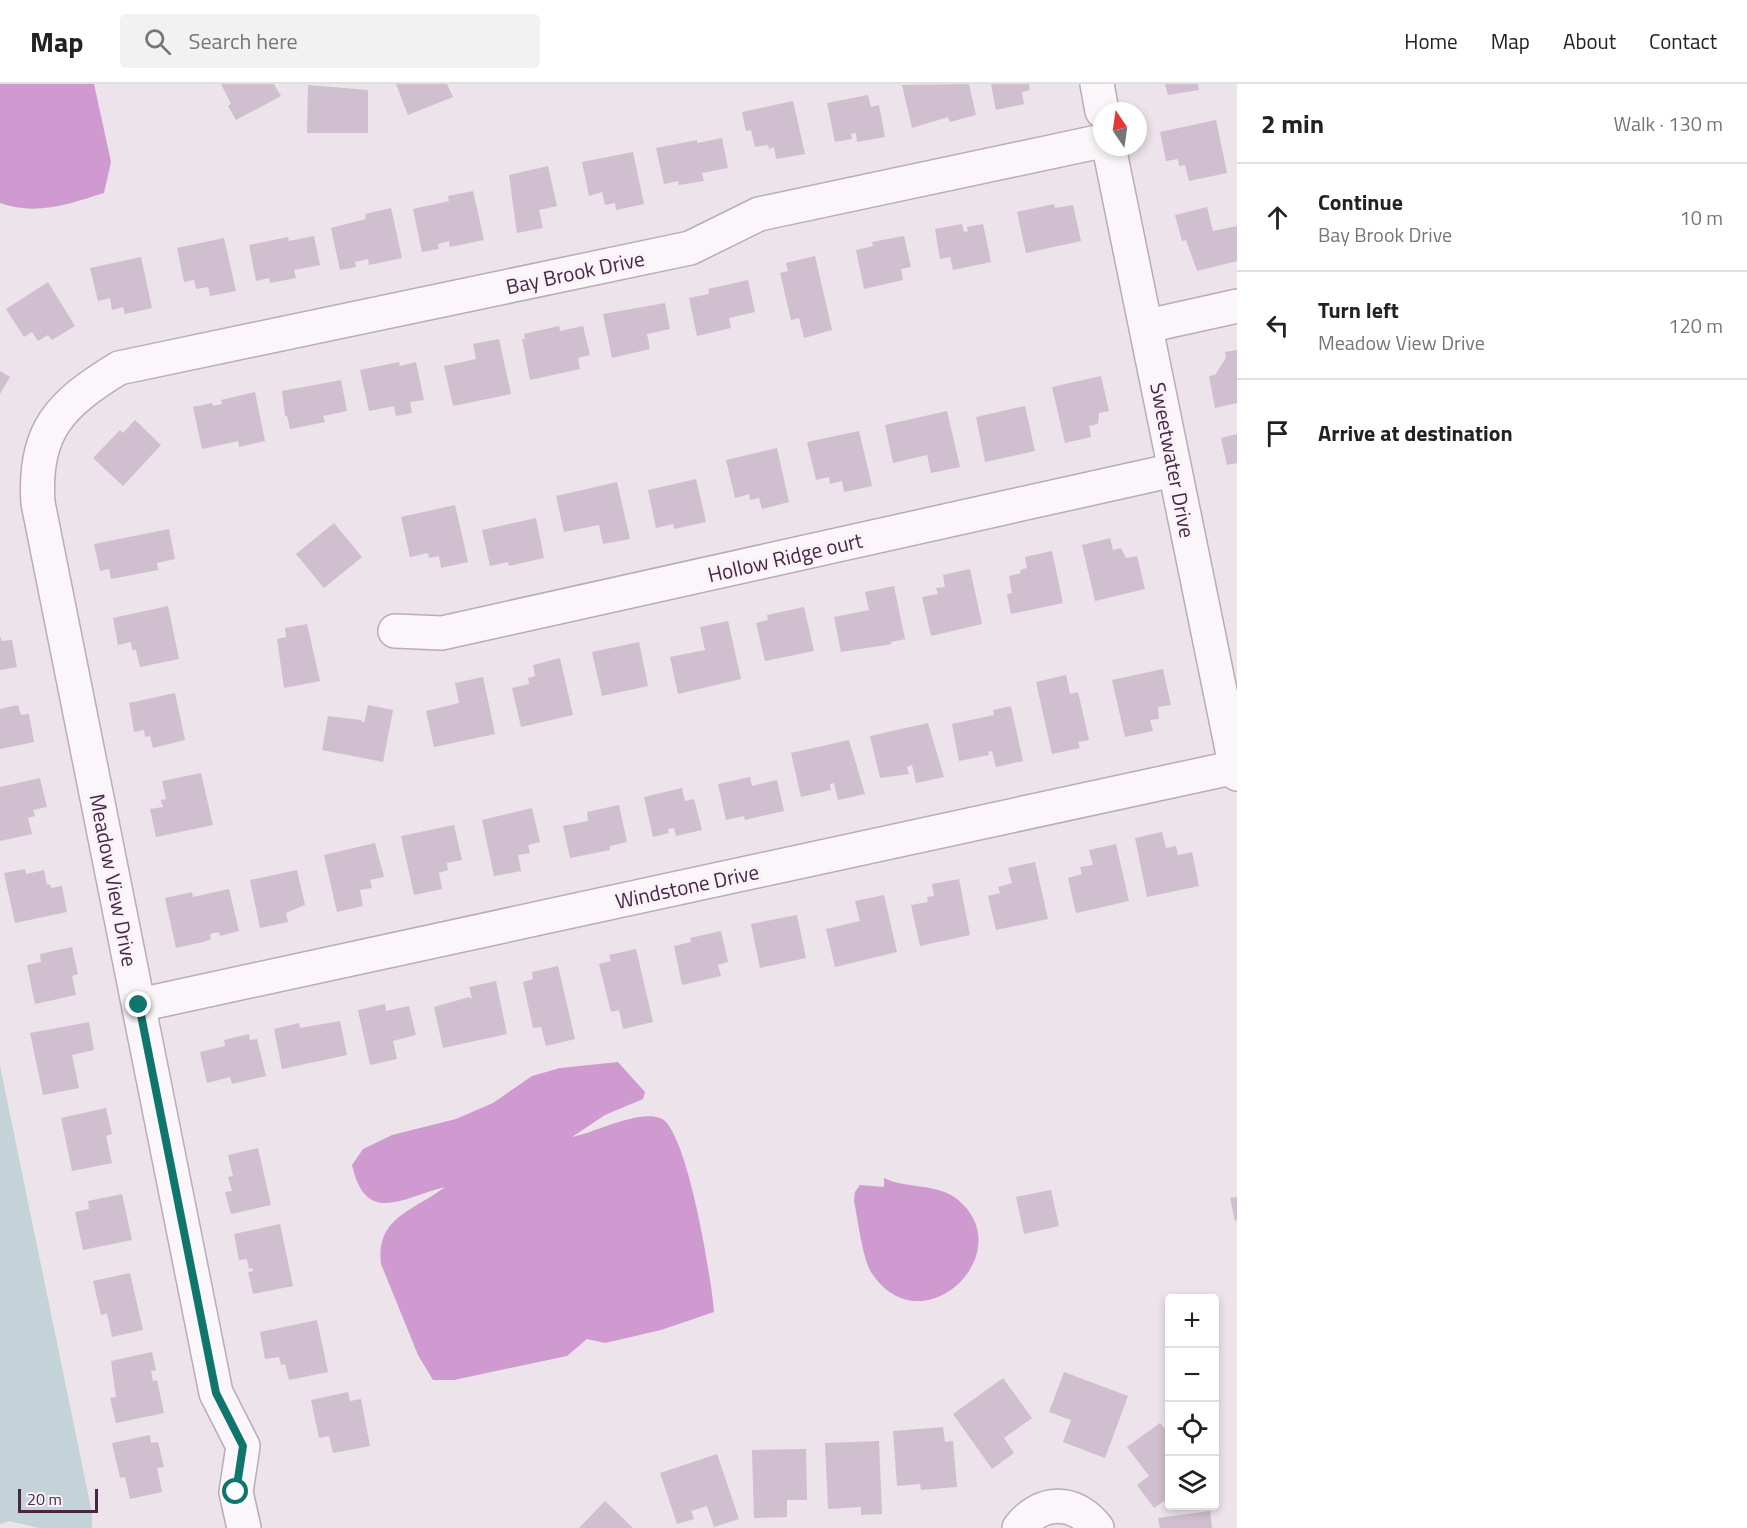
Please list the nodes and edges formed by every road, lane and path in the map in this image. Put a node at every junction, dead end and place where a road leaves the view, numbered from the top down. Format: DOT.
graph roads {
  1 [pos="1096,84"];
  2 [pos="1100,102"];
  3 [pos="1093,143"];
  4 [pos="1111,156"];
  5 [pos="1237,306"];
  6 [pos="1147,326"];
  7 [pos="57,417"];
  8 [pos="1174,470"];
  9 [pos="395,631"];
  10 [pos="1236,770"];
  11 [pos="139,1005"];
  12 [pos="243,1528"];
  13 [pos="1019,1528"];
  14 [pos="1097,1528"];
  1 -- 2 [label="street"];
  3 -- 7 [label="street, Bay Brook Drive"];
  4 -- 6 [label="street, Sweetwater Drive"];
  5 -- 6 [label="street"];
  6 -- 8 [label="street, Sweetwater Drive"];
  7 -- 11 [label="street, Meadow View Drive"];
  8 -- 9 [label="street, Hollow Ridge ourt"];
  8 -- 10 [label="street, Sweetwater Drive"];
  10 -- 11 [label="street, Windstone Drive"];
  11 -- 12 [label="street, Meadow View Drive"];
  13 -- 14 [label="street"];
}
